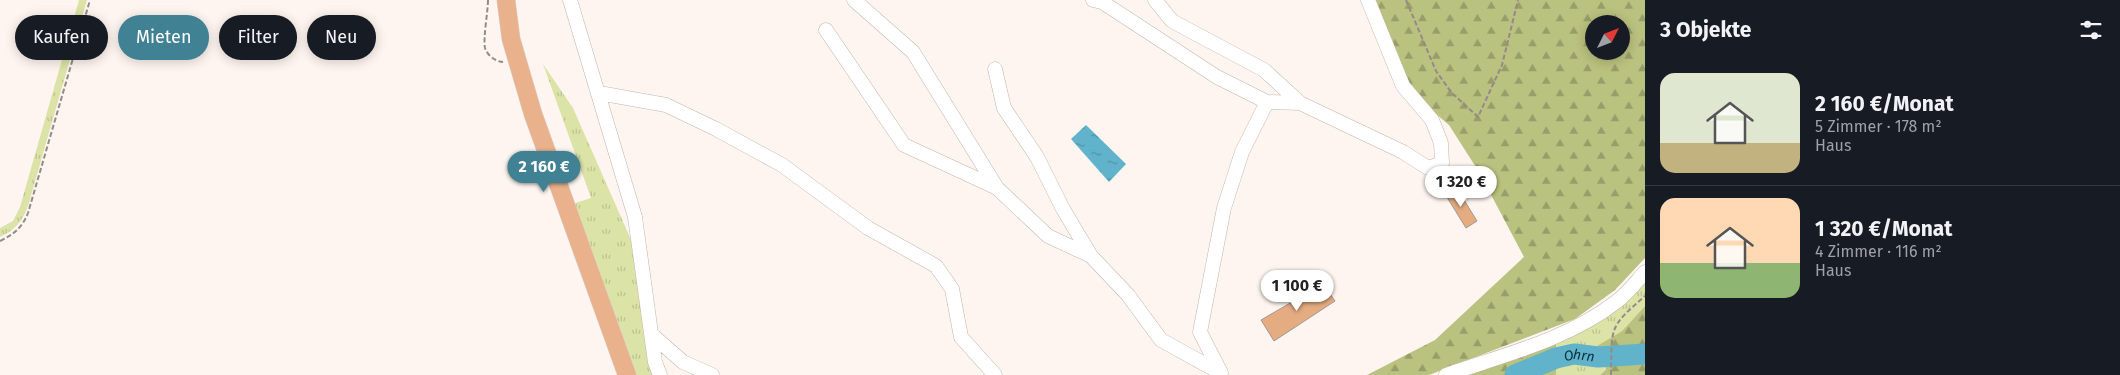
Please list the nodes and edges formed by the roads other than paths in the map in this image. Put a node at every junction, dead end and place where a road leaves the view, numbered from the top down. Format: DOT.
graph roads {
  1 [pos="506,0"];
  2 [pos="570,0"];
  3 [pos="854,0"];
  4 [pos="1093,0"];
  5 [pos="1155,0"];
  6 [pos="1368,0"];
  7 [pos="826,30"];
  8 [pos="995,69"];
  9 [pos="598,93"];
  10 [pos="1267,102"];
  11 [pos="1300,103"];
  12 [pos="997,188"];
  13 [pos="1091,256"];
  14 [pos="1645,272"];
  15 [pos="651,334"];
  16 [pos="1220,374"];
  17 [pos="627,375"];
  18 [pos="660,375"];
  19 [pos="712,375"];
  20 [pos="995,375"];
  21 [pos="1446,375"];
  1 -- 17 [label="main road"];
  2 -- 9 [label="street"];
  3 -- 12 [label="street"];
  4 -- 10 [label="street"];
  5 -- 11 [label="street"];
  6 -- 11 [label="street"];
  7 -- 12 [label="street"];
  8 -- 13 [label="street"];
  9 -- 15 [label="street"];
  9 -- 20 [label="street"];
  10 -- 11 [label="street"];
  10 -- 16 [label="street"];
  12 -- 13 [label="street"];
  13 -- 16 [label="street"];
  14 -- 21 [label="street"];
  15 -- 18 [label="street"];
  15 -- 19 [label="street"];
}
